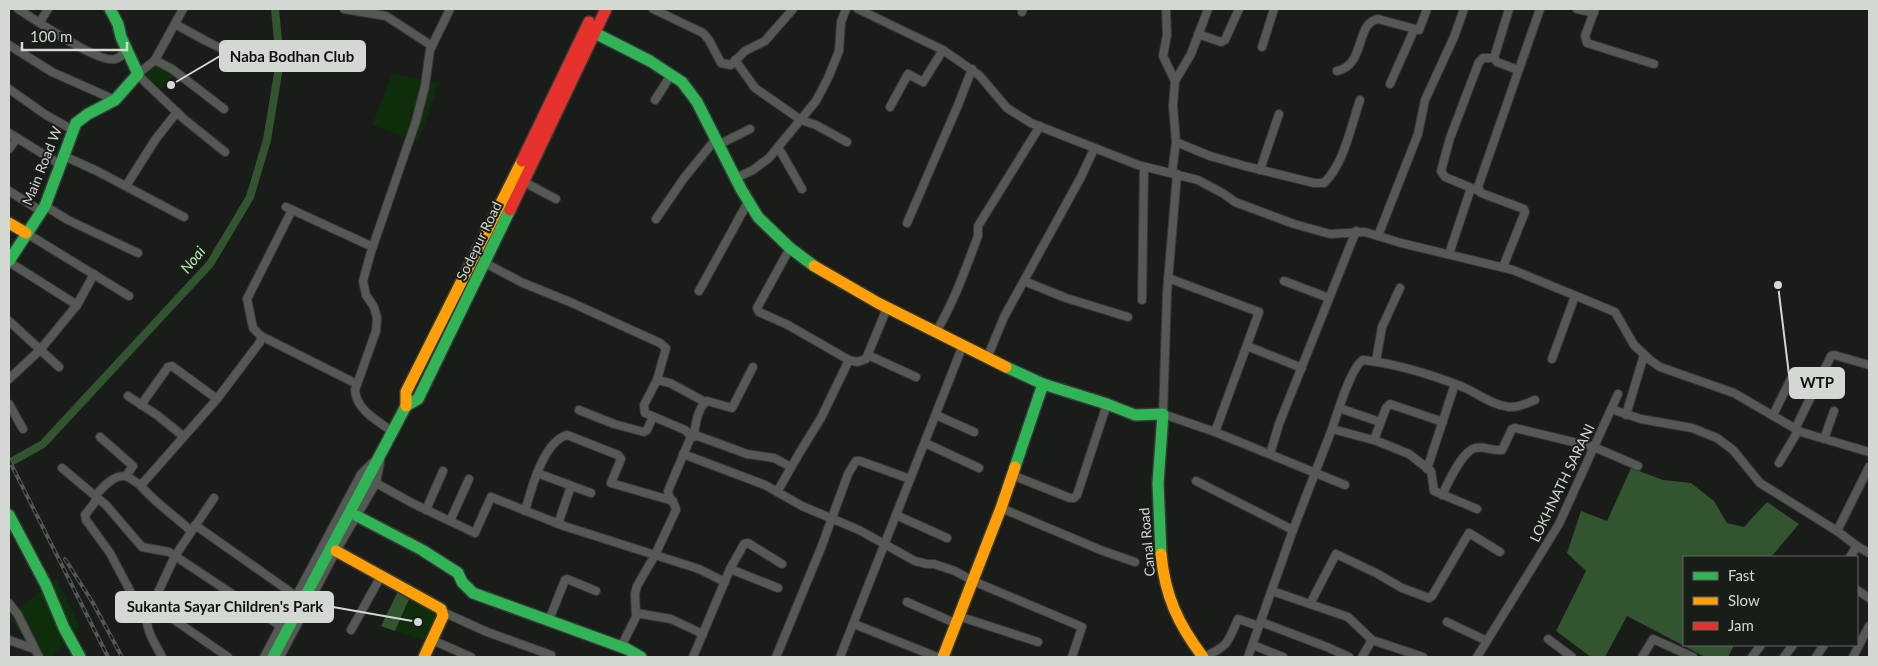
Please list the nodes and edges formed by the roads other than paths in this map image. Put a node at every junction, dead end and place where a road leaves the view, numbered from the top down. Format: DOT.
graph roads {
  1 [pos="18,9"];
  2 [pos="48,9"];
  3 [pos="183,9"];
  4 [pos="344,9"];
  5 [pos="450,9"];
  6 [pos="596,9"];
  7 [pos="606,9"];
  8 [pos="653,9"];
  9 [pos="793,9"];
  10 [pos="846,9"];
  11 [pos="858,9"];
  12 [pos="1166,9"];
  13 [pos="1208,9"];
  14 [pos="1238,9"];
  15 [pos="1274,9"];
  16 [pos="1427,9"];
  17 [pos="1464,9"];
  18 [pos="1509,9"];
  19 [pos="1540,9"];
  20 [pos="1577,9"];
  21 [pos="112,10"];
  22 [pos="1594,11"];
  23 [pos="40,22"];
  24 [pos="176,24"];
  25 [pos="590,30"];
  26 [pos="1414,30"];
  27 [pos="1198,34"];
  28 [pos="9,45"];
  29 [pos="432,46"];
  30 [pos="1262,47"];
  31 [pos="128,50"];
  32 [pos="943,50"];
  33 [pos="1494,58"];
  34 [pos="156,60"];
  35 [pos="735,60"];
  36 [pos="247,61"];
  37 [pos="1654,64"];
  38 [pos="972,70"];
  39 [pos="1518,70"];
  40 [pos="1337,71"];
  41 [pos="138,74"];
  42 [pos="671,75"];
  43 [pos="1175,81"];
  44 [pos="1390,84"];
  45 [pos="9,89"];
  46 [pos="115,100"];
  47 [pos="655,100"];
  48 [pos="1360,100"];
  49 [pos="890,107"];
  50 [pos="224,109"];
  51 [pos="177,112"];
  52 [pos="1279,114"];
  53 [pos="801,120"];
  54 [pos="1040,126"];
  55 [pos="750,129"];
  56 [pos="72,130"];
  57 [pos="9,132"];
  58 [pos="17,138"];
  59 [pos="717,142"];
  60 [pos="848,142"];
  61 [pos="1176,142"];
  62 [pos="778,147"];
  63 [pos="9,149"];
  64 [pos="1094,149"];
  65 [pos="224,152"];
  66 [pos="63,161"];
  67 [pos="1148,168"];
  68 [pos="1260,170"];
  69 [pos="1174,173"];
  70 [pos="736,178"];
  71 [pos="524,182"];
  72 [pos="126,186"];
  73 [pos="802,189"];
  74 [pos="9,190"];
  75 [pos="1475,190"];
  76 [pos="556,199"];
  77 [pos="748,202"];
  78 [pos="43,209"];
  79 [pos="184,217"];
  80 [pos="656,219"];
  81 [pos="9,223"];
  82 [pos="907,223"];
  83 [pos="1356,231"];
  84 [pos="26,233"];
  85 [pos="1378,236"];
  86 [pos="373,247"];
  87 [pos="790,248"];
  88 [pos="138,253"];
  89 [pos="1449,254"];
  90 [pos="9,262"];
  91 [pos="485,263"];
  92 [pos="1503,267"];
  93 [pos="94,274"];
  94 [pos="1168,278"];
  95 [pos="1024,281"];
  96 [pos="1284,281"];
  97 [pos="1400,288"];
  98 [pos="699,291"];
  99 [pos="129,296"];
  100 [pos="1575,296"];
  101 [pos="1329,298"];
  102 [pos="1142,300"];
  103 [pos="77,305"];
  104 [pos="888,308"];
  105 [pos="1128,317"];
  106 [pos="9,321"];
  107 [pos="936,332"];
  108 [pos="261,336"];
  109 [pos="963,344"];
  110 [pos="1247,346"];
  111 [pos="40,350"];
  112 [pos="868,354"];
  113 [pos="1644,355"];
  114 [pos="986,358"];
  115 [pos="1552,359"];
  116 [pos="849,360"];
  117 [pos="1376,361"];
  118 [pos="1869,365"];
  119 [pos="59,367"];
  120 [pos="753,367"];
  121 [pos="1302,368"];
  122 [pos="916,377"];
  123 [pos="9,379"];
  124 [pos="1792,379"];
  125 [pos="658,380"];
  126 [pos="357,384"];
  127 [pos="1043,384"];
  128 [pos="1455,384"];
  129 [pos="1618,394"];
  130 [pos="128,396"];
  131 [pos="217,399"];
  132 [pos="1535,400"];
  133 [pos="705,402"];
  134 [pos="9,404"];
  135 [pos="1107,404"];
  136 [pos="142,406"];
  137 [pos="406,406"];
  138 [pos="1339,408"];
  139 [pos="1611,409"];
  140 [pos="579,410"];
  141 [pos="1834,411"];
  142 [pos="1163,414"];
  143 [pos="936,415"];
  144 [pos="1626,415"];
  145 [pos="1773,415"];
  146 [pos="653,417"];
  147 [pos="1380,422"];
  148 [pos="1443,422"];
  149 [pos="22,429"];
  150 [pos="1332,429"];
  151 [pos="1796,430"];
  152 [pos="393,432"];
  153 [pos="974,432"];
  154 [pos="1215,432"];
  155 [pos="183,436"];
  156 [pos="100,437"];
  157 [pos="693,437"];
  158 [pos="1824,439"];
  159 [pos="1374,440"];
  160 [pos="925,443"];
  161 [pos="1594,447"];
  162 [pos="382,452"];
  163 [pos="1869,452"];
  164 [pos="683,454"];
  165 [pos="1270,454"];
  166 [pos="1778,463"];
  167 [pos="1638,466"];
  168 [pos="791,467"];
  169 [pos="1869,467"];
  170 [pos="62,468"];
  171 [pos="978,468"];
  172 [pos="1427,469"];
  173 [pos="443,471"];
  174 [pos="537,473"];
  175 [pos="1315,473"];
  176 [pos="1012,475"];
  177 [pos="126,476"];
  178 [pos="469,478"];
  179 [pos="910,479"];
  180 [pos="372,481"];
  181 [pos="1196,481"];
  182 [pos="139,484"];
  183 [pos="1345,485"];
  184 [pos="571,486"];
  185 [pos="777,492"];
  186 [pos="591,493"];
  187 [pos="1442,495"];
  188 [pos="96,497"];
  189 [pos="214,498"];
  190 [pos="673,501"];
  191 [pos="1001,508"];
  192 [pos="1477,509"];
  193 [pos="426,510"];
  194 [pos="524,511"];
  195 [pos="9,515"];
  196 [pos="896,515"];
  197 [pos="357,516"];
  198 [pos="832,518"];
  199 [pos="450,521"];
  200 [pos="558,524"];
  201 [pos="193,528"];
  202 [pos="1293,530"];
  203 [pos="1838,531"];
  204 [pos="947,538"];
  205 [pos="885,544"];
  206 [pos="1857,546"];
  207 [pos="336,551"];
  208 [pos="1500,552"];
  209 [pos="1869,553"];
  210 [pos="655,554"];
  211 [pos="175,556"];
  212 [pos="1851,556"];
  213 [pos="1135,562"];
  214 [pos="782,564"];
  215 [pos="730,569"];
  216 [pos="381,576"];
  217 [pos="973,581"];
  218 [pos="725,582"];
  219 [pos="778,588"];
  220 [pos="596,591"];
  221 [pos="1272,591"];
  222 [pos="1858,592"];
  223 [pos="296,596"];
  224 [pos="1869,598"];
  225 [pos="907,602"];
  226 [pos="9,603"];
  227 [pos="1310,604"];
  228 [pos="150,610"];
  229 [pos="443,612"];
  230 [pos="636,613"];
  231 [pos="549,620"];
  232 [pos="956,620"];
  233 [pos="146,621"];
  234 [pos="1447,622"];
  235 [pos="854,624"];
  236 [pos="1260,624"];
  237 [pos="279,625"];
  238 [pos="1869,626"];
  239 [pos="351,630"];
  240 [pos="703,634"];
  241 [pos="1548,638"];
  242 [pos="9,640"];
  243 [pos="432,640"];
  244 [pos="1372,640"];
  245 [pos="1487,641"];
  246 [pos="1038,642"];
  247 [pos="1253,645"];
  248 [pos="1759,646"];
  249 [pos="1792,646"];
  250 [pos="1823,646"];
  251 [pos="621,647"];
  252 [pos="34,649"];
  253 [pos="1561,649"];
  254 [pos="551,654"];
  255 [pos="38,657"];
  256 [pos="80,657"];
  257 [pos="162,657"];
  258 [pos="228,657"];
  259 [pos="264,657"];
  260 [pos="273,657"];
  261 [pos="280,657"];
  262 [pos="424,657"];
  263 [pos="471,657"];
  264 [pos="641,657"];
  265 [pos="693,657"];
  266 [pos="776,657"];
  267 [pos="840,657"];
  268 [pos="937,657"];
  269 [pos="943,657"];
  270 [pos="1072,657"];
  271 [pos="1203,657"];
  272 [pos="1248,657"];
  273 [pos="1282,657"];
  274 [pos="1349,657"];
  275 [pos="1362,657"];
  276 [pos="1424,657"];
  277 [pos="1477,657"];
  278 [pos="1557,657"];
  279 [pos="1572,657"];
  280 [pos="1642,657"];
  281 [pos="1693,657"];
  282 [pos="1752,657"];
  283 [pos="1784,657"];
  284 [pos="1816,657"];
  285 [pos="1852,657"];
  1 -- 23 [label="street"];
  2 -- 23 [label="street"];
  3 -- 24 [label="street"];
  4 -- 29 [label="street"];
  5 -- 29 [label="street"];
  6 -- 25 [label="street"];
  7 -- 25 [label="street, Sodepur Road"];
  8 -- 35 [label="street"];
  9 -- 35 [label="street"];
  10 -- 53 [label="street"];
  11 -- 32 [label="street"];
  12 -- 43 [label="street"];
  13 -- 27 [label="street"];
  14 -- 27 [label="street"];
  15 -- 30 [label="street"];
  16 -- 26 [label="street"];
  17 -- 85 [label="street"];
  18 -- 33 [label="street"];
  19 -- 39 [label="street"];
  20 -- 22 [label="street"];
  21 -- 31 [label="street"];
  22 -- 37 [label="street"];
  23 -- 31 [label="street"];
  24 -- 34 [label="street"];
  24 -- 36 [label="street"];
  25 -- 42 [label="street"];
  25 -- 71 [label="street, Sodepur Road"];
  25 -- 137 [label="street"];
  26 -- 40 [label="street"];
  26 -- 44 [label="street"];
  27 -- 43 [label="street"];
  28 -- 46 [label="street"];
  29 -- 86 [label="street"];
  31 -- 41 [label="street"];
  32 -- 38 [label="street"];
  32 -- 49 [label="street"];
  33 -- 39 [label="street"];
  33 -- 75 [label="street"];
  34 -- 41 [label="street"];
  34 -- 50 [label="street"];
  35 -- 53 [label="street"];
  38 -- 54 [label="street"];
  38 -- 82 [label="street"];
  39 -- 75 [label="street"];
  41 -- 46 [label="street, Main Road W"];
  41 -- 51 [label="street"];
  42 -- 47 [label="street"];
  42 -- 59 [label="street"];
  43 -- 61 [label="street, Canal Road"];
  45 -- 56 [label="street"];
  46 -- 56 [label="street, Main Road W"];
  48 -- 68 [label="street"];
  51 -- 65 [label="street"];
  51 -- 72 [label="street"];
  52 -- 68 [label="street"];
  53 -- 60 [label="street"];
  53 -- 62 [label="street"];
  54 -- 64 [label="street"];
  54 -- 107 [label="street"];
  55 -- 59 [label="street"];
  56 -- 66 [label="street, Main Road W"];
  57 -- 58 [label="street"];
  58 -- 63 [label="street"];
  58 -- 66 [label="street"];
  59 -- 70 [label="street"];
  59 -- 80 [label="street"];
  61 -- 68 [label="street"];
  61 -- 69 [label="street, Canal Road"];
  62 -- 70 [label="street"];
  62 -- 73 [label="street"];
  64 -- 67 [label="street"];
  64 -- 95 [label="street"];
  66 -- 72 [label="street"];
  66 -- 78 [label="street, Main Road W"];
  67 -- 69 [label="street"];
  67 -- 102 [label="street"];
  69 -- 83 [label="street"];
  69 -- 94 [label="street, Canal Road"];
  70 -- 77 [label="street"];
  71 -- 76 [label="street"];
  71 -- 91 [label="street, Sodepur Road"];
  72 -- 79 [label="street"];
  74 -- 78 [label="street"];
  75 -- 89 [label="street"];
  75 -- 92 [label="street"];
  77 -- 87 [label="street"];
  77 -- 98 [label="street"];
  78 -- 84 [label="street, Main Road W"];
  78 -- 88 [label="street"];
  81 -- 84 [label="street"];
  83 -- 85 [label="street"];
  83 -- 101 [label="street"];
  84 -- 90 [label="street, Main Road W"];
  84 -- 93 [label="street"];
  85 -- 89 [label="street"];
  86 -- 108 [label="street"];
  86 -- 126 [label="street"];
  87 -- 104 [label="street"];
  87 -- 116 [label="street"];
  89 -- 92 [label="street"];
  90 -- 103 [label="street"];
  91 -- 125 [label="street"];
  91 -- 137 [label="street, Sodepur Road"];
  92 -- 100 [label="street"];
  93 -- 99 [label="street"];
  93 -- 103 [label="street"];
  94 -- 110 [label="street"];
  94 -- 142 [label="street, Canal Road"];
  95 -- 105 [label="street"];
  95 -- 114 [label="street"];
  96 -- 101 [label="street"];
  97 -- 117 [label="street"];
  100 -- 113 [label="street"];
  100 -- 115 [label="street"];
  101 -- 121 [label="street"];
  103 -- 111 [label="street"];
  104 -- 107 [label="street"];
  104 -- 112 [label="street"];
  106 -- 111 [label="street"];
  107 -- 109 [label="street"];
  108 -- 126 [label="street"];
  108 -- 131 [label="street"];
  109 -- 114 [label="street"];
  109 -- 143 [label="street"];
  110 -- 121 [label="street"];
  110 -- 154 [label="street"];
  111 -- 119 [label="street"];
  111 -- 123 [label="street"];
  112 -- 116 [label="street"];
  112 -- 122 [label="street"];
  113 -- 144 [label="street"];
  113 -- 145 [label="street"];
  114 -- 127 [label="street"];
  116 -- 168 [label="street"];
  117 -- 128 [label="street"];
  117 -- 138 [label="street"];
  118 -- 151 [label="street"];
  120 -- 133 [label="street"];
  121 -- 165 [label="street"];
  124 -- 145 [label="street"];
  125 -- 133 [label="street"];
  125 -- 146 [label="street"];
  126 -- 152 [label="street"];
  127 -- 135 [label="street"];
  127 -- 176 [label="street"];
  128 -- 132 [label="street"];
  128 -- 148 [label="street"];
  129 -- 139 [label="street, LOKHNATH SARANI"];
  130 -- 136 [label="street"];
  131 -- 136 [label="street"];
  131 -- 155 [label="street"];
  133 -- 157 [label="street"];
  134 -- 149 [label="street"];
  135 -- 142 [label="street"];
  135 -- 176 [label="street"];
  136 -- 155 [label="street"];
  137 -- 152 [label="street, Sodepur Road"];
  138 -- 147 [label="street"];
  138 -- 150 [label="street"];
  139 -- 144 [label="street"];
  139 -- 161 [label="street, LOKHNATH SARANI"];
  140 -- 146 [label="street"];
  141 -- 158 [label="street"];
  142 -- 154 [label="street"];
  142 -- 271 [label="street, Canal Road"];
  143 -- 153 [label="street"];
  143 -- 160 [label="street"];
  144 -- 203 [label="street"];
  145 -- 151 [label="street"];
  146 -- 157 [label="street"];
  147 -- 148 [label="street"];
  147 -- 159 [label="street"];
  148 -- 172 [label="street"];
  150 -- 159 [label="street"];
  150 -- 175 [label="street"];
  151 -- 158 [label="street"];
  151 -- 166 [label="street"];
  152 -- 162 [label="street, Sodepur Road"];
  154 -- 165 [label="street"];
  155 -- 182 [label="street"];
  156 -- 177 [label="street"];
  157 -- 164 [label="street"];
  157 -- 168 [label="street"];
  158 -- 163 [label="street"];
  159 -- 172 [label="street"];
  160 -- 171 [label="street"];
  160 -- 179 [label="street"];
  161 -- 167 [label="street"];
  161 -- 187 [label="street"];
  161 -- 245 [label="street, LOKHNATH SARANI"];
  162 -- 180 [label="street, Sodepur Road"];
  162 -- 223 [label="street"];
  164 -- 185 [label="street"];
  164 -- 190 [label="street"];
  165 -- 175 [label="street"];
  168 -- 185 [label="street"];
  169 -- 203 [label="street"];
  170 -- 188 [label="street"];
  172 -- 187 [label="street"];
  173 -- 193 [label="street"];
  174 -- 184 [label="street"];
  174 -- 190 [label="street"];
  174 -- 194 [label="street"];
  175 -- 183 [label="street"];
  175 -- 202 [label="street"];
  176 -- 191 [label="street"];
  177 -- 182 [label="street"];
  177 -- 188 [label="street"];
  178 -- 199 [label="street"];
  179 -- 196 [label="street"];
  179 -- 198 [label="street"];
  180 -- 193 [label="street"];
  180 -- 197 [label="street"];
  180 -- 260 [label="street, Sodepur Road"];
  181 -- 202 [label="street"];
  182 -- 201 [label="street"];
  184 -- 186 [label="street"];
  184 -- 200 [label="street"];
  185 -- 198 [label="street"];
  187 -- 192 [label="street"];
  188 -- 211 [label="street"];
  188 -- 233 [label="street"];
  189 -- 201 [label="street"];
  190 -- 210 [label="street"];
  191 -- 213 [label="street"];
  191 -- 217 [label="street"];
  193 -- 199 [label="street"];
  194 -- 199 [label="street"];
  194 -- 200 [label="street"];
  195 -- 256 [label="street"];
  196 -- 204 [label="street"];
  196 -- 205 [label="street"];
  197 -- 207 [label="street"];
  197 -- 231 [label="street"];
  198 -- 205 [label="street"];
  198 -- 266 [label="street"];
  200 -- 210 [label="street"];
  201 -- 211 [label="street"];
  201 -- 223 [label="street"];
  202 -- 221 [label="street"];
  203 -- 206 [label="street"];
  205 -- 217 [label="street"];
  205 -- 235 [label="street"];
  206 -- 209 [label="street"];
  206 -- 212 [label="street"];
  207 -- 216 [label="street"];
  207 -- 261 [label="street"];
  208 -- 227 [label="street"];
  210 -- 218 [label="street"];
  210 -- 230 [label="street"];
  211 -- 228 [label="street"];
  211 -- 237 [label="street"];
  214 -- 215 [label="street"];
  215 -- 218 [label="street"];
  215 -- 219 [label="street"];
  216 -- 229 [label="street"];
  216 -- 239 [label="street"];
  217 -- 232 [label="street"];
  217 -- 270 [label="street"];
  218 -- 240 [label="street"];
  220 -- 231 [label="street"];
  221 -- 227 [label="street"];
  221 -- 236 [label="street"];
  222 -- 224 [label="street"];
  223 -- 237 [label="street"];
  225 -- 232 [label="street"];
  226 -- 252 [label="street"];
  227 -- 244 [label="street"];
  228 -- 233 [label="street"];
  228 -- 258 [label="street"];
  229 -- 243 [label="street"];
  229 -- 254 [label="street"];
  230 -- 240 [label="street"];
  230 -- 251 [label="street"];
  231 -- 251 [label="street"];
  232 -- 246 [label="street"];
  232 -- 269 [label="street"];
  233 -- 257 [label="street"];
  234 -- 245 [label="street"];
  235 -- 267 [label="street"];
  235 -- 268 [label="street"];
  236 -- 247 [label="street"];
  236 -- 271 [label="street"];
  236 -- 274 [label="street"];
  237 -- 259 [label="street"];
  238 -- 285 [label="street"];
  240 -- 265 [label="street"];
  241 -- 253 [label="street"];
  242 -- 252 [label="street"];
  243 -- 262 [label="street"];
  243 -- 263 [label="street"];
  244 -- 275 [label="street"];
  244 -- 276 [label="street"];
  245 -- 277 [label="street, LOKHNATH SARANI"];
  247 -- 272 [label="street"];
  247 -- 273 [label="street"];
  248 -- 282 [label="street"];
  249 -- 283 [label="street"];
  250 -- 284 [label="street"];
  251 -- 264 [label="street"];
  252 -- 255 [label="street"];
  253 -- 278 [label="street"];
  253 -- 279 [label="street"];
  280 -- 281 [label="street"];
}
